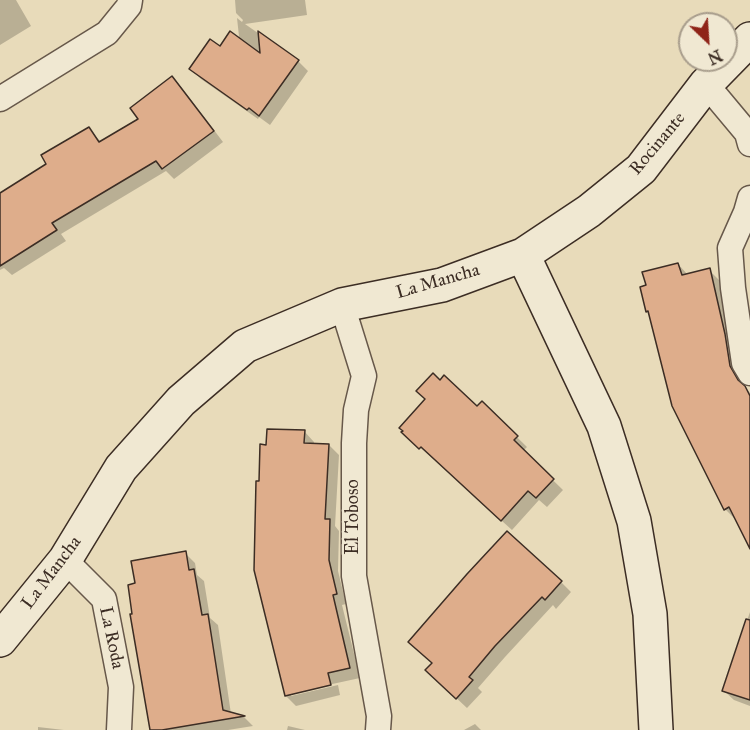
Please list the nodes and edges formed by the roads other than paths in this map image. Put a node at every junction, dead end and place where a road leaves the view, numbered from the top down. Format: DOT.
graph roads {
  1 [pos="130,0"];
  2 [pos="750,39"];
  3 [pos="706,84"];
  4 [pos="0,99"];
  5 [pos="750,144"];
  6 [pos="750,198"];
  7 [pos="523,255"];
  8 [pos="741,286"];
  9 [pos="342,305"];
  10 [pos="750,374"];
  11 [pos="65,560"];
  12 [pos="0,640"];
  13 [pos="119,730"];
  14 [pos="378,730"];
  15 [pos="657,730"];
  1 -- 4 [label="street"];
  2 -- 3 [label="street, Rocinante"];
  3 -- 5 [label="street"];
  3 -- 7 [label="street, Rocinante"];
  6 -- 8 [label="street"];
  7 -- 9 [label="street, La Mancha"];
  7 -- 15 [label="street"];
  8 -- 10 [label="street"];
  9 -- 11 [label="street, La Mancha"];
  9 -- 14 [label="street, El Toboso"];
  11 -- 12 [label="street, La Mancha"];
  11 -- 13 [label="street, La Roda"];
}
